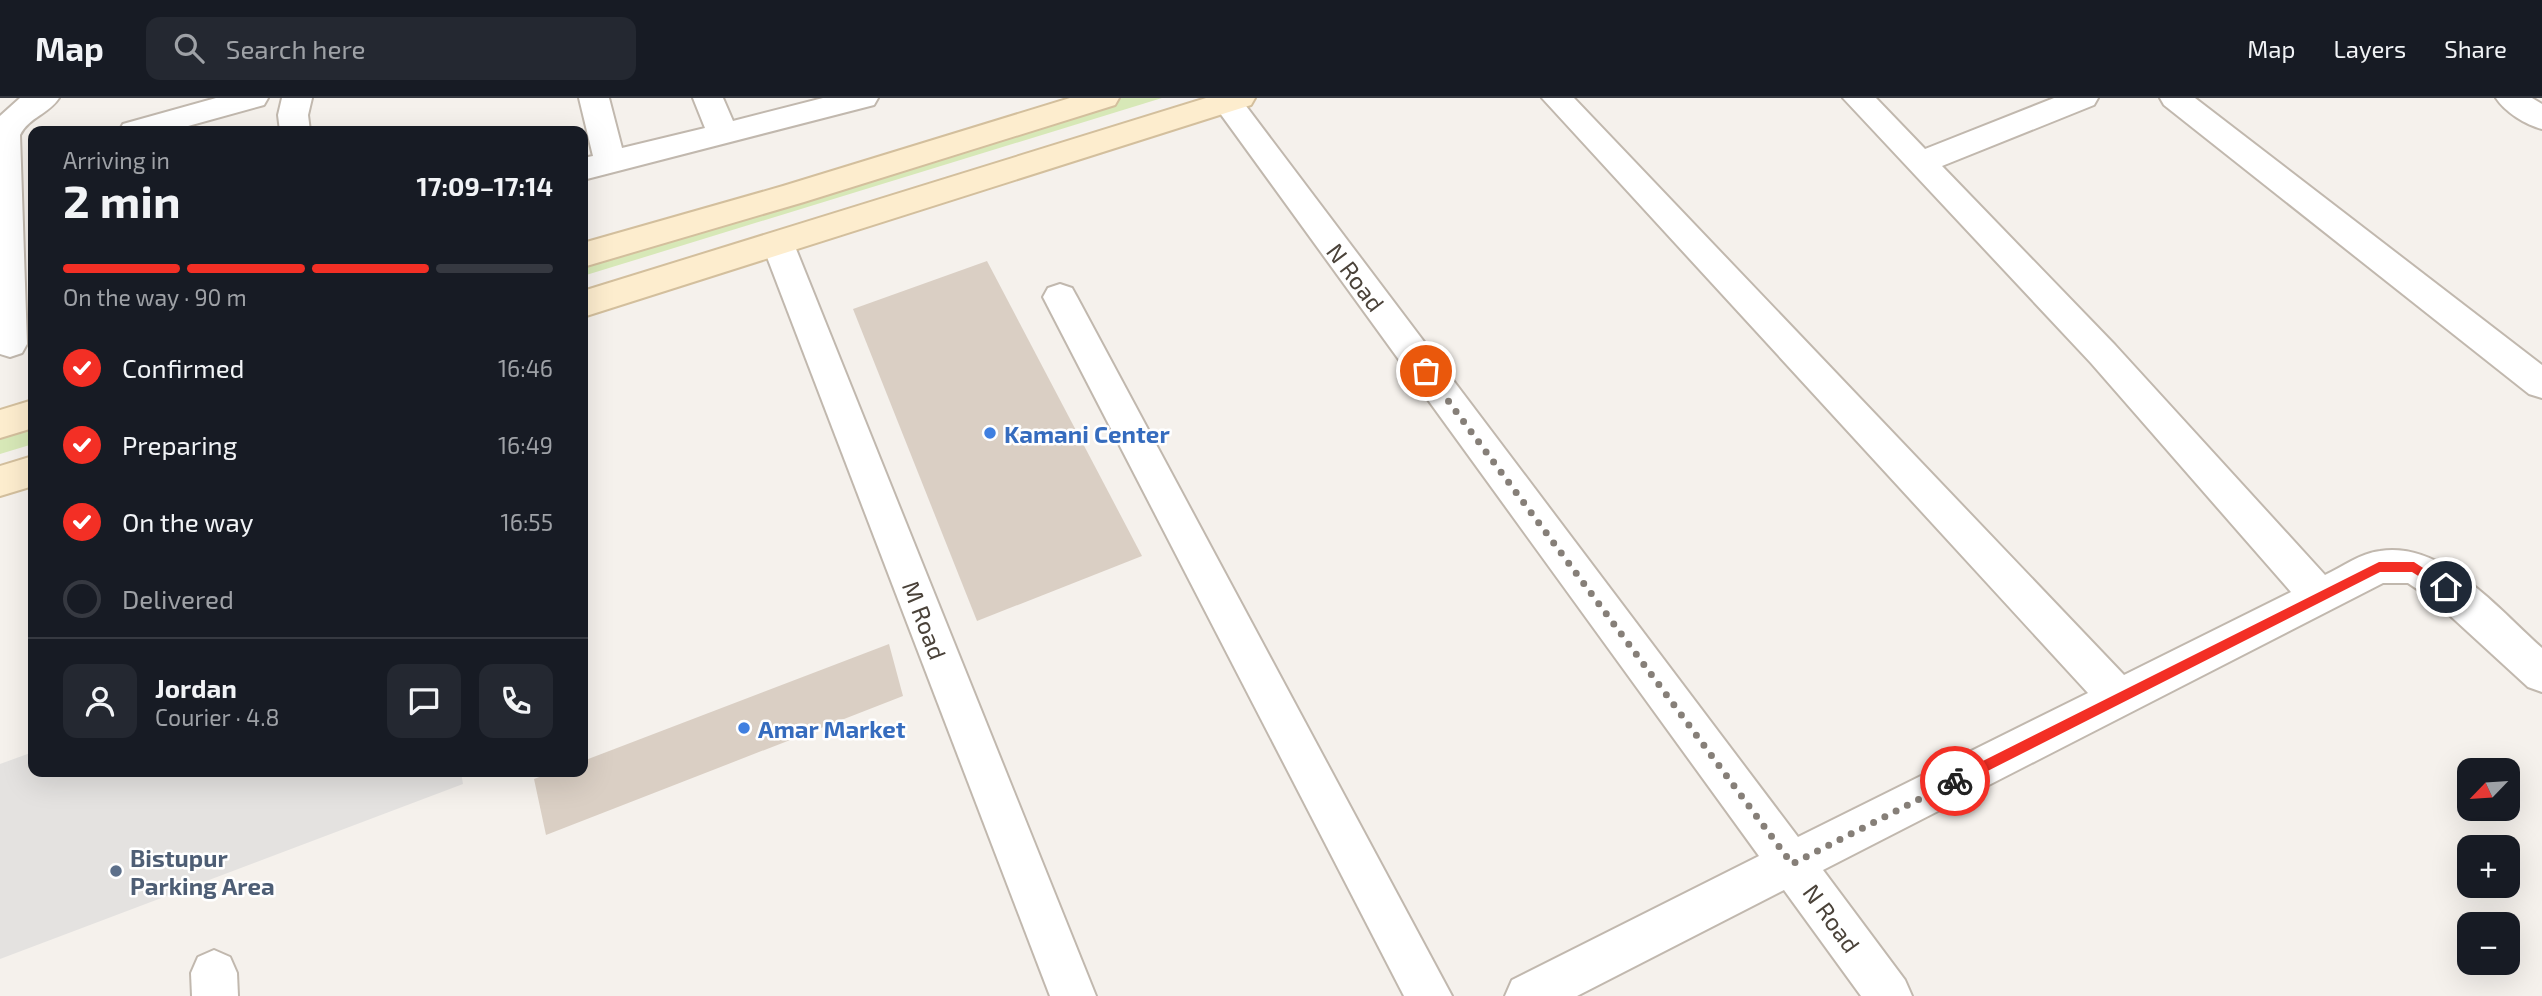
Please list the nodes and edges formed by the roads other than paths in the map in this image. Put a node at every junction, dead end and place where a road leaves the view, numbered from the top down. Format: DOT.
graph roads {
  1 [pos="43,98"];
  2 [pos="253,98"];
  3 [pos="297,98"];
  4 [pos="594,98"];
  5 [pos="708,98"];
  6 [pos="863,98"];
  7 [pos="1104,98"];
  8 [pos="1557,98"];
  9 [pos="1858,98"];
  10 [pos="2083,98"];
  11 [pos="2175,98"];
  12 [pos="2511,98"];
  13 [pos="1230,99"];
  14 [pos="825,103"];
  15 [pos="2542,119"];
  16 [pos="152,126"];
  17 [pos="294,126"];
  18 [pos="723,134"];
  19 [pos="1922,162"];
  20 [pos="19,164"];
  21 [pos="596,166"];
  22 [pos="3,212"];
  23 [pos="778,244"];
  24 [pos="588,254"];
  25 [pos="1060,297"];
  26 [pos="588,302"];
  27 [pos="14,342"];
  28 [pos="2542,384"];
  29 [pos="28,416"];
  30 [pos="0,424"];
  31 [pos="28,473"];
  32 [pos="0,481"];
  33 [pos="2318,595"];
  34 [pos="2542,674"];
  35 [pos="2119,698"];
  36 [pos="1792,864"];
  37 [pos="1073,996"];
  38 [pos="1429,996"];
  39 [pos="1528,996"];
  40 [pos="1889,996"];
  1 -- 20 [label="street"];
  2 -- 16 [label="street"];
  3 -- 17 [label="street"];
  4 -- 21 [label="street"];
  5 -- 18 [label="street"];
  6 -- 14 [label="street"];
  7 -- 24 [label="street"];
  8 -- 35 [label="street"];
  9 -- 19 [label="street"];
  10 -- 19 [label="street"];
  11 -- 28 [label="street"];
  12 -- 15 [label="street"];
  13 -- 23 [label="street"];
  13 -- 36 [label="street, N Road"];
  14 -- 18 [label="street"];
  18 -- 21 [label="street"];
  19 -- 33 [label="street"];
  20 -- 22 [label="street"];
  22 -- 27 [label="street"];
  23 -- 26 [label="street"];
  23 -- 37 [label="street, M Road"];
  25 -- 38 [label="street"];
  29 -- 30 [label="street"];
  31 -- 32 [label="street"];
  33 -- 34 [label="street"];
  33 -- 35 [label="street"];
  35 -- 36 [label="street"];
  36 -- 39 [label="street"];
  36 -- 40 [label="street, N Road"];
}
